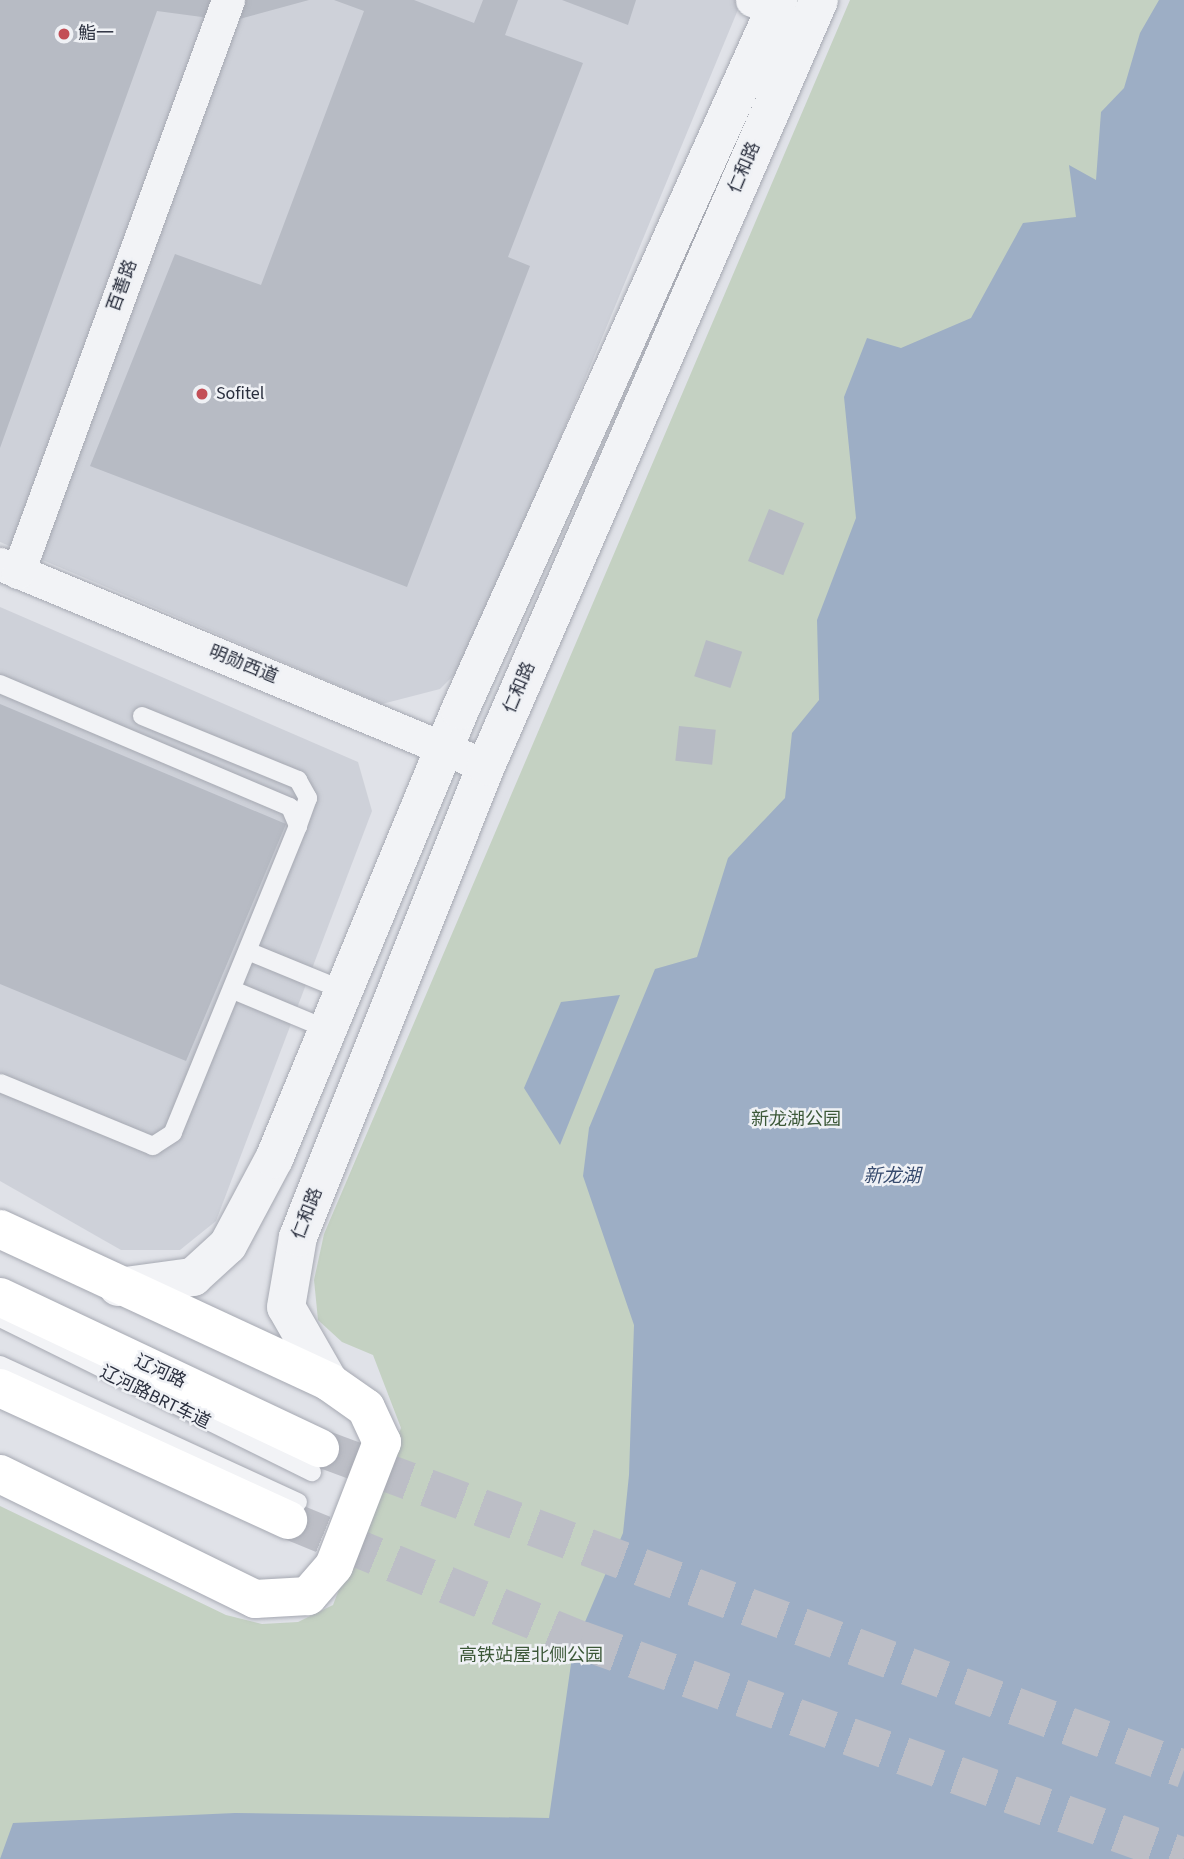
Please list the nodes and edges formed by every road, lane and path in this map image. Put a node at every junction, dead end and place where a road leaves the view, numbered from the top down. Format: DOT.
graph roads {
  1 [pos="228,0"];
  2 [pos="820,0"];
  3 [pos="769,3"];
  4 [pos="9,568"];
  5 [pos="0,684"];
  6 [pos="142,716"];
  7 [pos="447,749"];
  8 [pos="486,766"];
  9 [pos="299,825"];
  10 [pos="250,952"];
  11 [pos="233,990"];
  12 [pos="345,991"];
  13 [pos="329,1030"];
  14 [pos="0,1083"];
  15 [pos="0,1229"];
  16 [pos="118,1287"];
  17 [pos="0,1297"];
  18 [pos="0,1318"];
  19 [pos="0,1365"];
  20 [pos="329,1382"];
  21 [pos="0,1388"];
  22 [pos="316,1460"];
  23 [pos="0,1474"];
  24 [pos="293,1511"];
  1 -- 4 [label="street, 百善路"];
  2 -- 8 [label="street, 仁和路"];
  3 -- 7 [label="street, 仁和路"];
  4 -- 7 [label="street, 明勋西道"];
  5 -- 9 [label="lane"];
  6 -- 9 [label="lane"];
  7 -- 8 [label="street, 明勋西道"];
  7 -- 12 [label="street, 仁和路"];
  8 -- 20 [label="street, 仁和路"];
  9 -- 10 [label="lane"];
  10 -- 11 [label="lane"];
  10 -- 12 [label="lane"];
  11 -- 13 [label="lane"];
  11 -- 14 [label="lane"];
  12 -- 13 [label="street, 仁和路"];
  13 -- 16 [label="street, 仁和路"];
  15 -- 16 [label="main road"];
  16 -- 20 [label="main road"];
  17 -- 22 [label="main road, 辽河路"];
  18 -- 22 [label="lane, 辽河路BRT车道"];
  19 -- 24 [label="lane, 辽河路BRT车道"];
  20 -- 23 [label="main road"];
  21 -- 24 [label="main road"];
}
